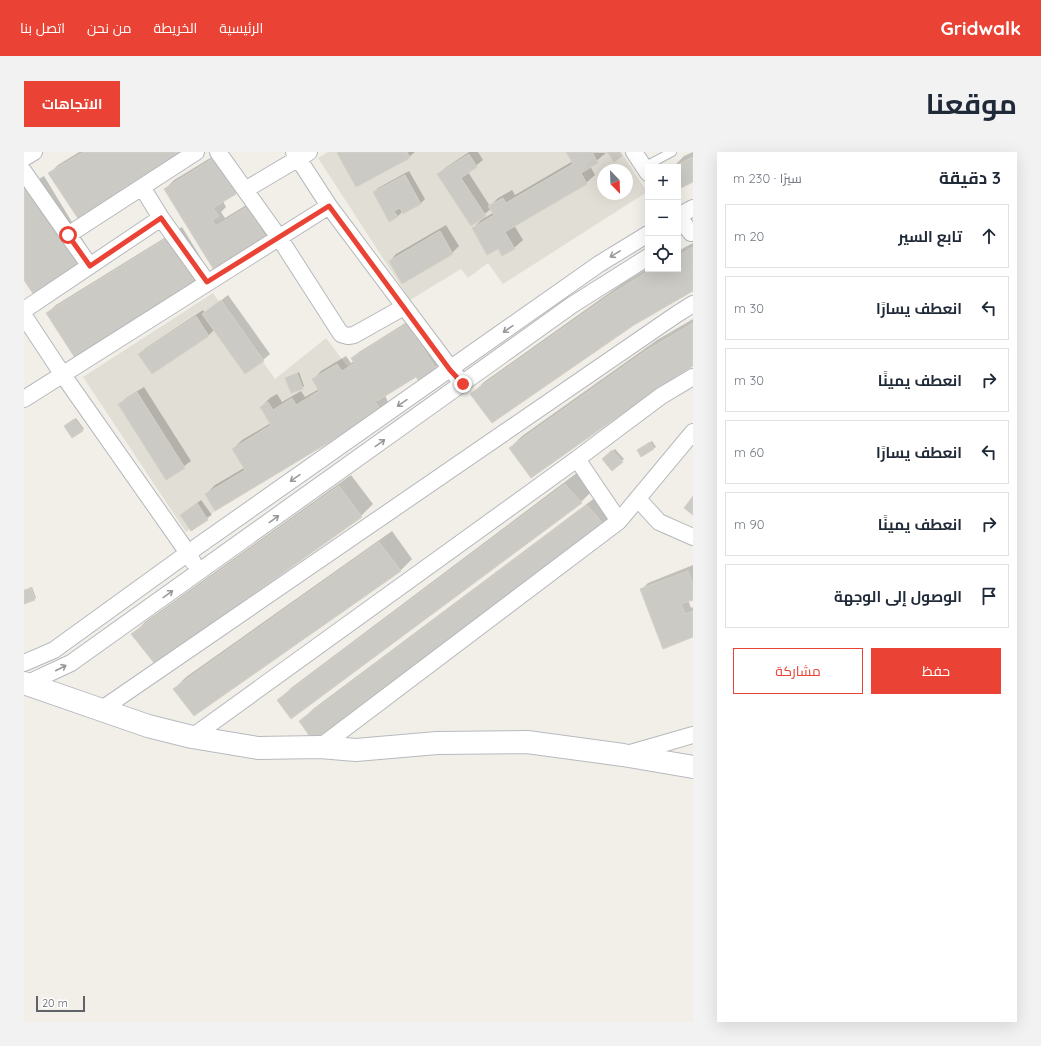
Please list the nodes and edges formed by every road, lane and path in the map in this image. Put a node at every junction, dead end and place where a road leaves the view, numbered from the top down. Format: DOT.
graph roads {
  1 [pos="34,152"];
  2 [pos="196,152"];
  3 [pos="218,152"];
  4 [pos="634,152"];
  5 [pos="672,152"];
  6 [pos="301,154"];
  7 [pos="24,158"];
  8 [pos="655,164"];
  9 [pos="645,168"];
  10 [pos="24,172"];
  11 [pos="142,187"];
  12 [pos="245,190"];
  13 [pos="329,206"];
  14 [pos="693,208"];
  15 [pos="681,214"];
  16 [pos="161,218"];
  17 [pos="681,222"];
  18 [pos="68,235"];
  19 [pos="687,235"];
  20 [pos="645,236"];
  21 [pos="280,239"];
  22 [pos="645,259"];
  23 [pos="90,266"];
  24 [pos="207,282"];
  25 [pos="693,304"];
  26 [pos="404,307"];
  27 [pos="24,310"];
  28 [pos="24,316"];
  29 [pos="450,370"];
  30 [pos="62,375"];
  31 [pos="693,377"];
  32 [pos="463,384"];
  33 [pos="24,399"];
  34 [pos="693,432"];
  35 [pos="577,459"];
  36 [pos="638,498"];
  37 [pos="619,521"];
  38 [pos="693,537"];
  39 [pos="188,553"];
  40 [pos="198,573"];
  41 [pos="24,663"];
  42 [pos="25,684"];
  43 [pos="102,709"];
  44 [pos="693,735"];
  45 [pos="192,737"];
  46 [pos="320,747"];
  47 [pos="623,755"];
  48 [pos="693,767"];
  1 -- 7 [label="street"];
  2 -- 11 [label="street"];
  3 -- 12 [label="street"];
  4 -- 9 [label="street"];
  5 -- 8 [label="lane"];
  6 -- 12 [label="street"];
  6 -- 13 [label="street"];
  10 -- 18 [label="street"];
  11 -- 16 [label="street"];
  11 -- 18 [label="street"];
  12 -- 21 [label="street"];
  13 -- 21 [label="street"];
  13 -- 26 [label="street"];
  14 -- 15 [label="street"];
  16 -- 23 [label="street"];
  16 -- 24 [label="street"];
  17 -- 19 [label="street"];
  18 -- 23 [label="street"];
  20 -- 29 [label="street, one-way"];
  21 -- 24 [label="street"];
  21 -- 26 [label="street"];
  22 -- 32 [label="street"];
  23 -- 27 [label="street"];
  24 -- 30 [label="street"];
  25 -- 43 [label="street"];
  26 -- 29 [label="street"];
  28 -- 30 [label="street"];
  29 -- 32 [label="street"];
  29 -- 39 [label="street, one-way"];
  30 -- 33 [label="street"];
  30 -- 39 [label="street"];
  31 -- 35 [label="street"];
  40 -- 32 [label="street, one-way"];
  34 -- 36 [label="street"];
  35 -- 37 [label="street"];
  35 -- 45 [label="street"];
  36 -- 37 [label="street"];
  36 -- 38 [label="street"];
  37 -- 46 [label="street"];
  39 -- 40 [label="street"];
  39 -- 41 [label="street"];
  42 -- 40 [label="street, one-way"];
  42 -- 43 [label="street"];
  43 -- 45 [label="street"];
  44 -- 47 [label="street"];
  45 -- 46 [label="street"];
  46 -- 47 [label="street"];
  47 -- 48 [label="street"];
}
